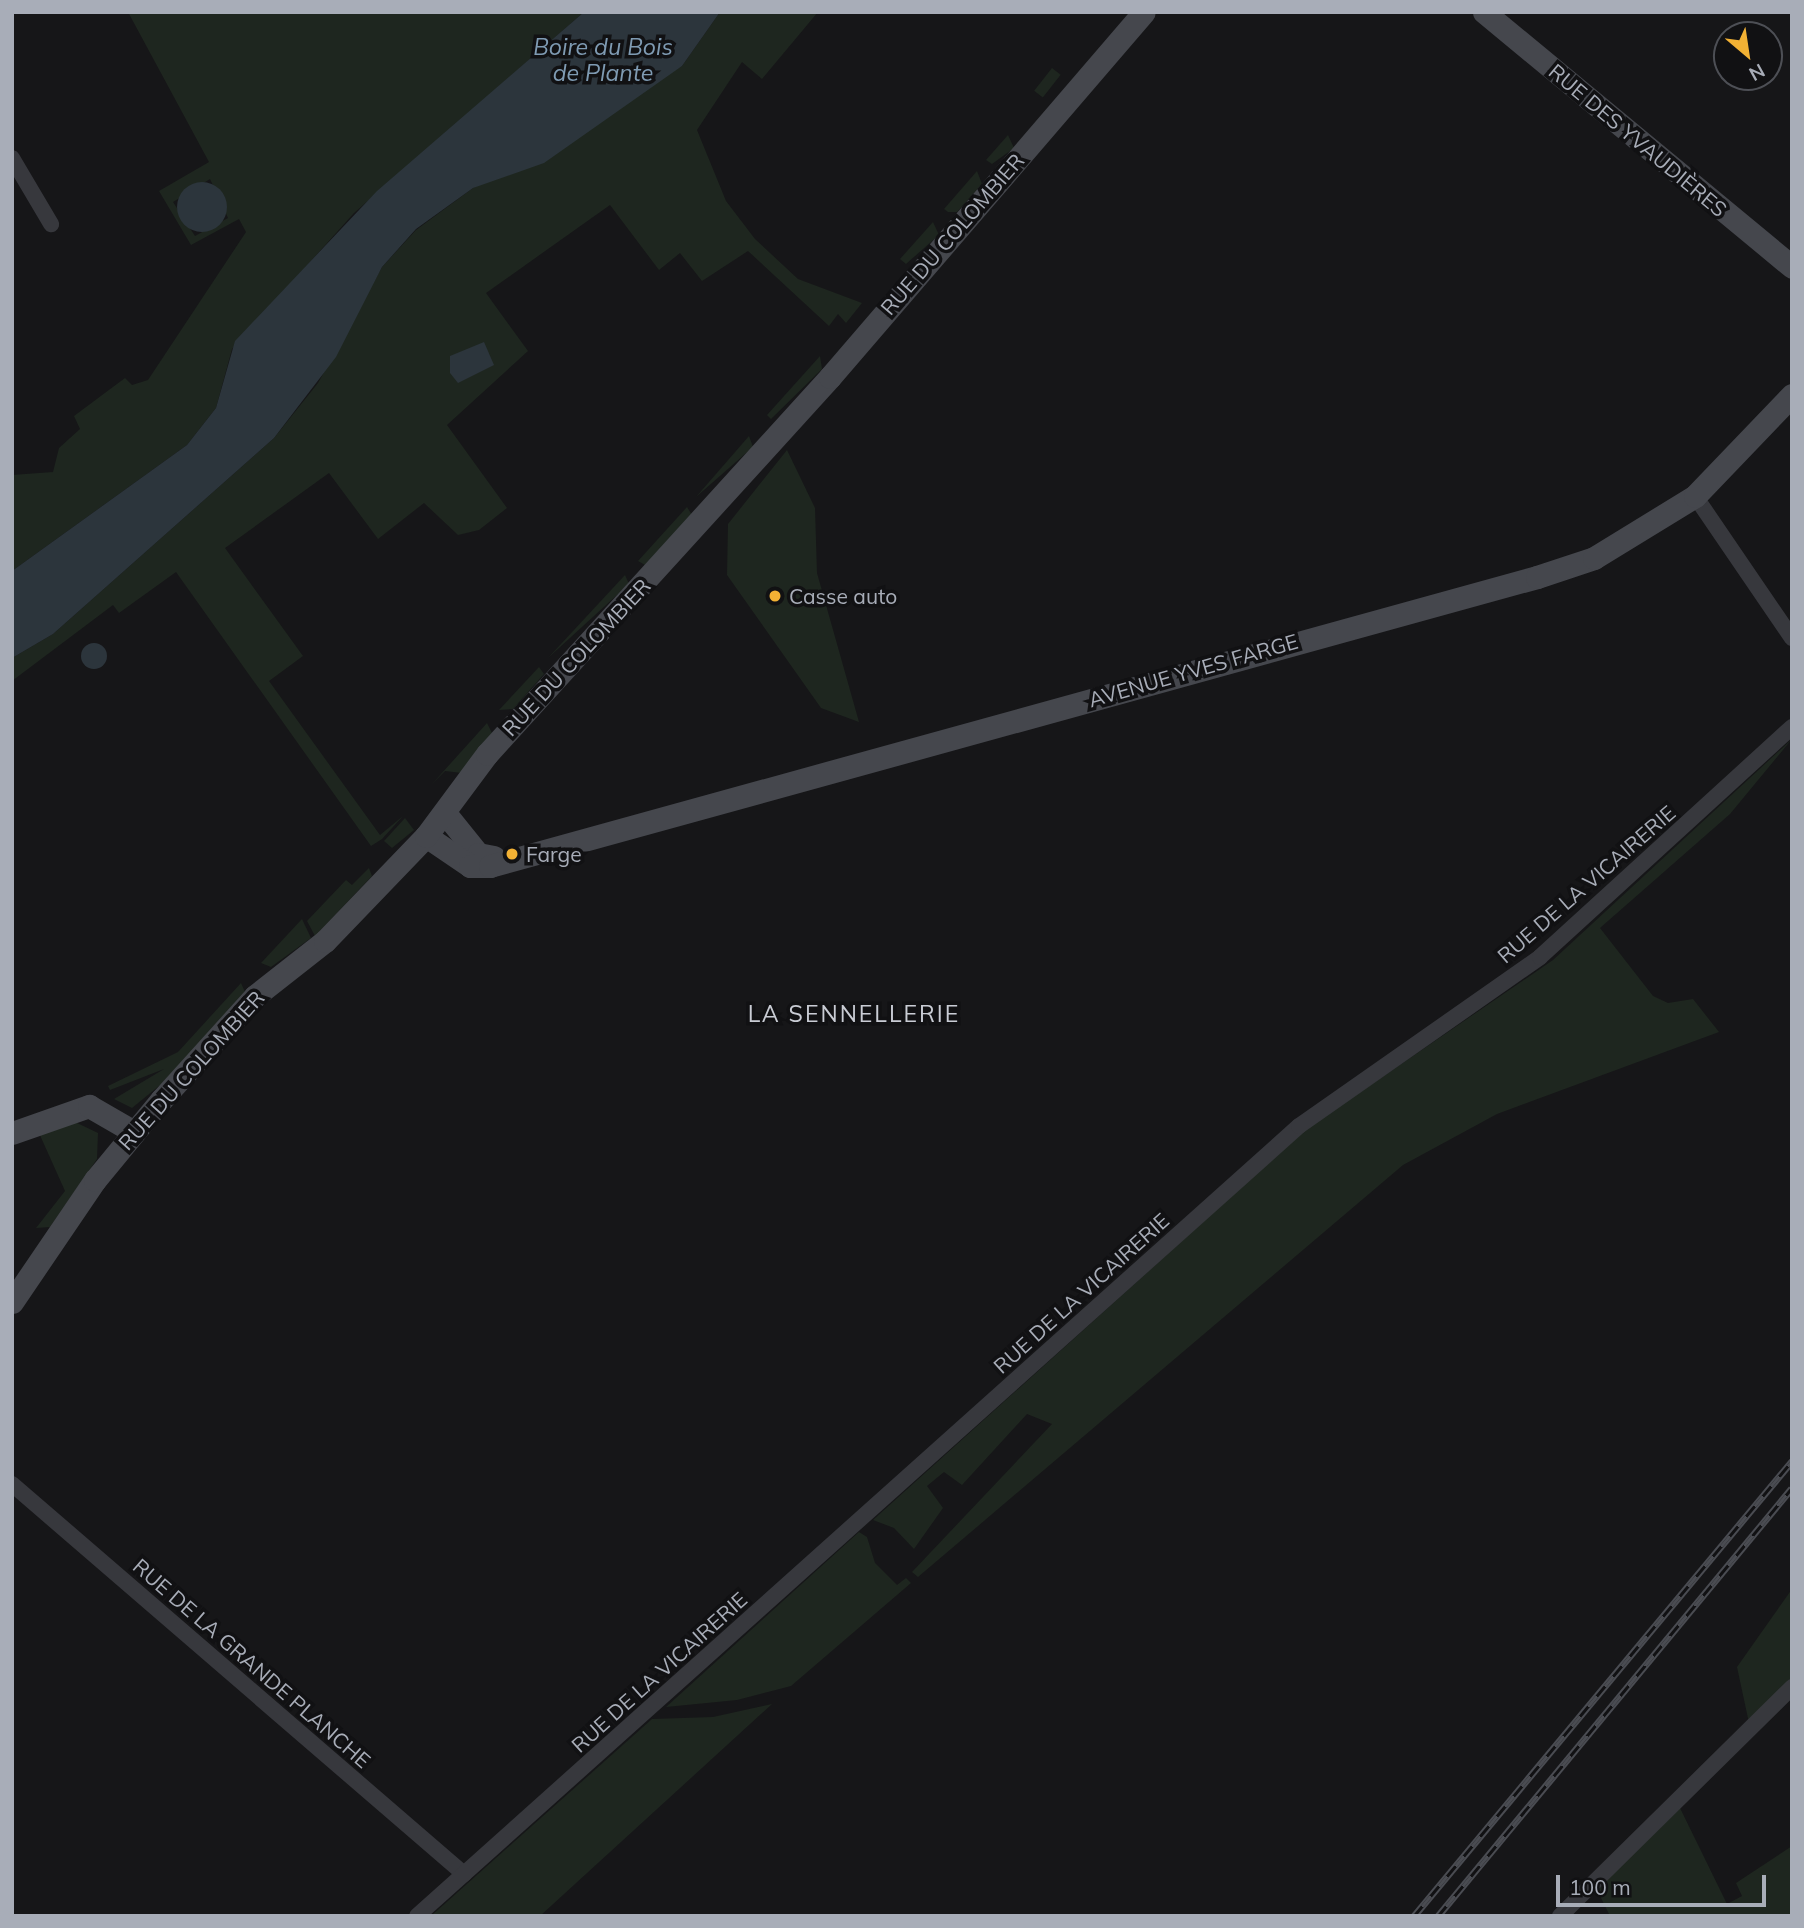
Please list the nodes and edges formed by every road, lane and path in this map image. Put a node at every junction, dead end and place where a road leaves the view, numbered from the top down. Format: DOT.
graph roads {
  1 [pos="1144,12"];
  2 [pos="1484,12"];
  3 [pos="12,158"];
  4 [pos="51,224"];
  5 [pos="1792,267"];
  6 [pos="1792,395"];
  7 [pos="1695,496"];
  8 [pos="1792,638"];
  9 [pos="1792,727"];
  10 [pos="445,813"];
  11 [pos="426,836"];
  12 [pos="542,850"];
  13 [pos="12,1133"];
  14 [pos="129,1137"];
  15 [pos="12,1301"];
  16 [pos="12,1484"];
  17 [pos="1792,1687"];
  18 [pos="464,1874"];
  19 [pos="417,1916"];
  20 [pos="1560,1916"];
  1 -- 10 [label="street, RUE DU COLOMBIER"];
  2 -- 5 [label="street, RUE DES YVAUDIÈRES"];
  3 -- 4 [label="street"];
  6 -- 7 [label="street, AVENUE YVES FARGE"];
  7 -- 8 [label="street"];
  7 -- 12 [label="street, AVENUE YVES FARGE"];
  9 -- 18 [label="street, RUE DE LA VICAIRERIE"];
  10 -- 11 [label="street, RUE DU COLOMBIER"];
  10 -- 12 [label="street, AVENUE YVES FARGE"];
  11 -- 12 [label="street, AVENUE YVES FARGE"];
  11 -- 14 [label="street, RUE DU COLOMBIER"];
  13 -- 14 [label="street"];
  14 -- 15 [label="street, RUE DU COLOMBIER"];
  16 -- 18 [label="street, RUE DE LA GRANDE PLANCHE"];
  17 -- 20 [label="street"];
  18 -- 19 [label="street, RUE DE LA VICAIRERIE"];
}
